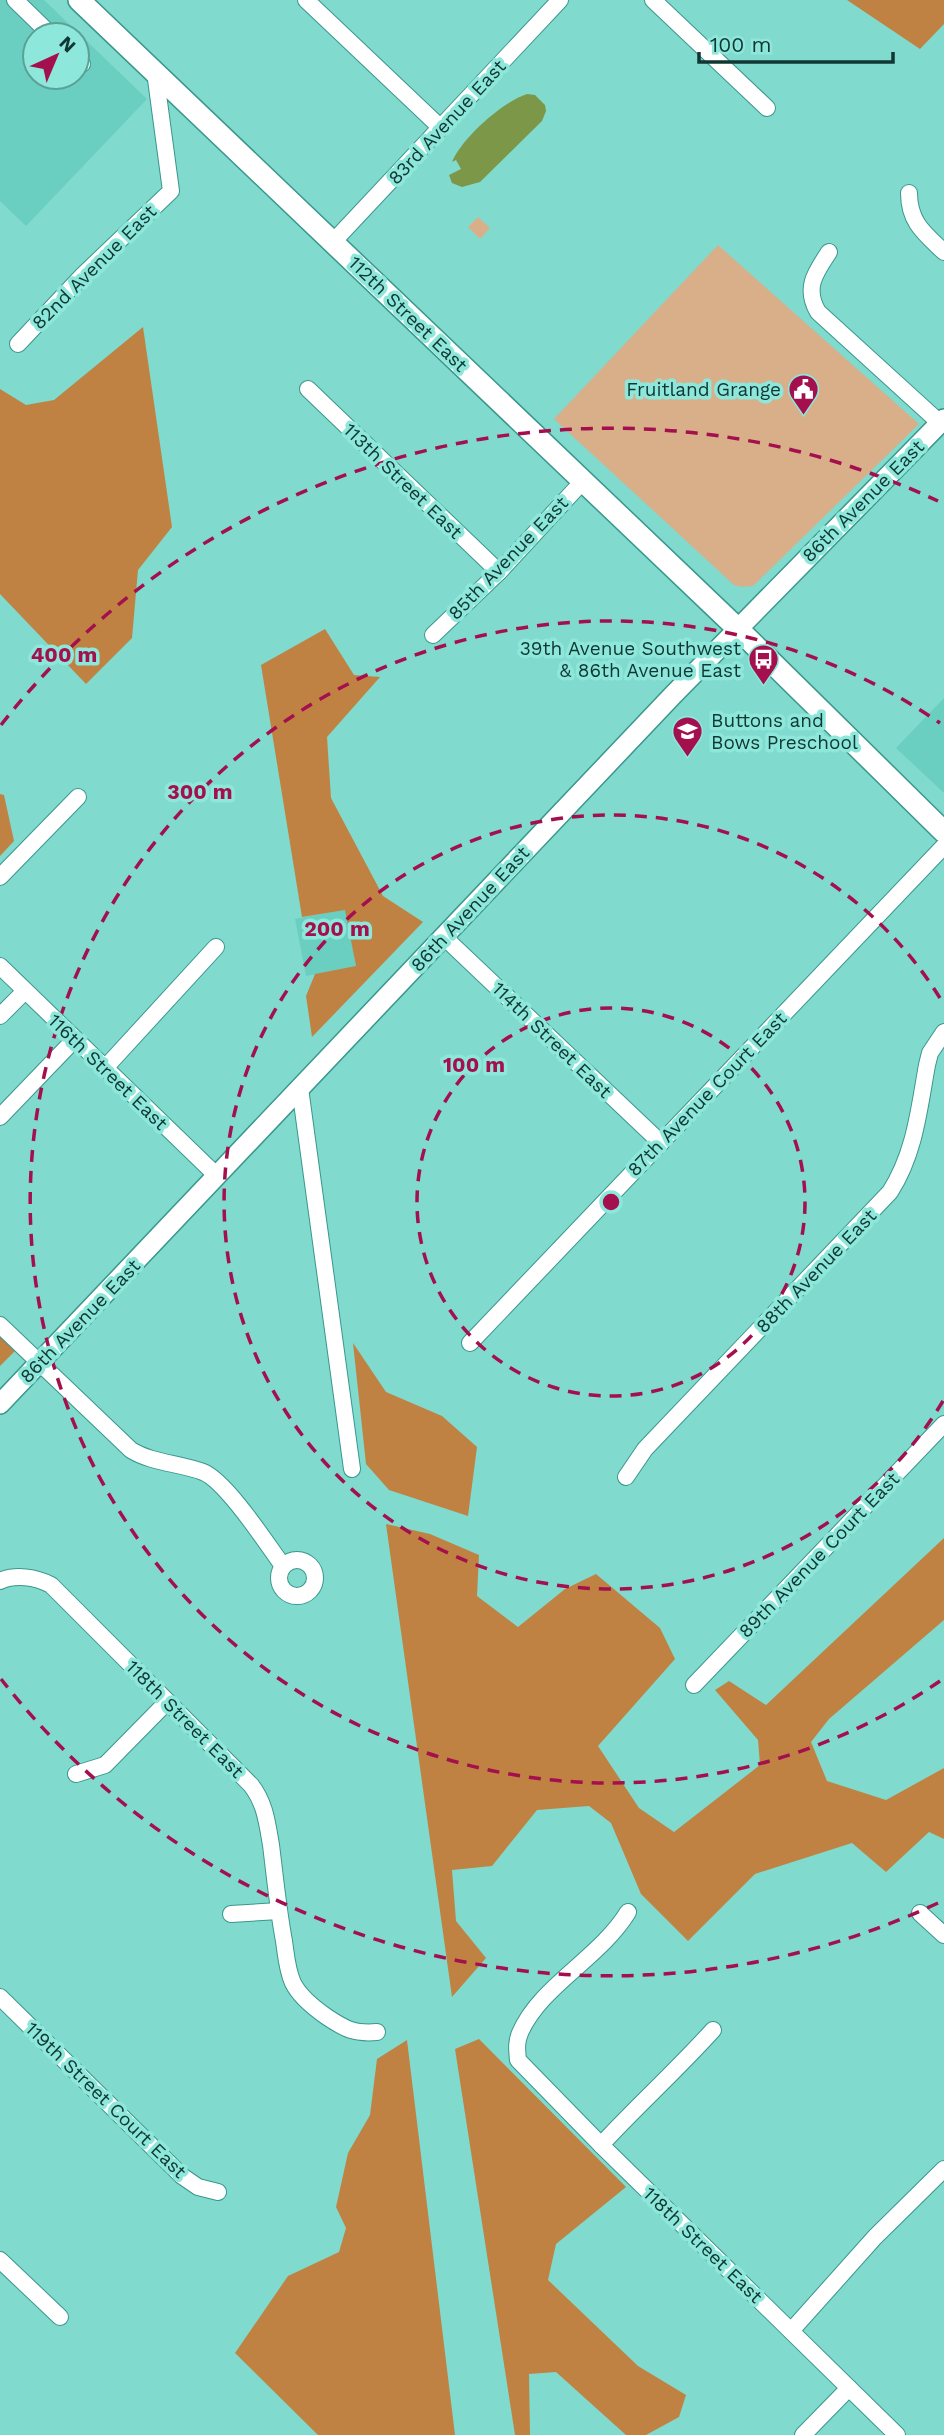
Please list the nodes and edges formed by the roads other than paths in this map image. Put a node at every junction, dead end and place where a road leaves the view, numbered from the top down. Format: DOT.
graph roads {
  1 [pos="15,0"];
  2 [pos="79,0"];
  3 [pos="306,0"];
  4 [pos="560,0"];
  5 [pos="653,0"];
  6 [pos="37,21"];
  7 [pos="155,72"];
  8 [pos="767,108"];
  9 [pos="441,128"];
  10 [pos="909,192"];
  11 [pos="333,242"];
  12 [pos="944,252"];
  13 [pos="829,253"];
  14 [pos="18,344"];
  15 [pos="308,390"];
  16 [pos="942,421"];
  17 [pos="583,481"];
  18 [pos="499,572"];
  19 [pos="737,628"];
  20 [pos="433,635"];
  21 [pos="78,797"];
  22 [pos="944,832"];
  23 [pos="944,846"];
  24 [pos="0,877"];
  25 [pos="444,937"];
  26 [pos="216,947"];
  27 [pos="0,966"];
  28 [pos="24,992"];
  29 [pos="0,1016"];
  30 [pos="944,1032"];
  31 [pos="74,1040"];
  32 [pos="104,1068"];
  33 [pos="300,1088"];
  34 [pos="0,1117"];
  35 [pos="661,1143"];
  36 [pos="217,1176"];
  37 [pos="0,1325"];
  38 [pos="470,1343"];
  39 [pos="40,1363"];
  40 [pos="0,1405"];
  41 [pos="944,1424"];
  42 [pos="352,1469"];
  43 [pos="626,1476"];
  44 [pos="283,1566"];
  45 [pos="0,1581"];
  46 [pos="694,1685"];
  47 [pos="167,1702"];
  48 [pos="76,1774"];
  49 [pos="278,1911"];
  50 [pos="628,1912"];
  51 [pos="919,1913"];
  52 [pos="231,1914"];
  53 [pos="944,1935"];
  54 [pos="0,1997"];
  55 [pos="713,2030"];
  56 [pos="376,2032"];
  57 [pos="601,2145"];
  58 [pos="944,2169"];
  59 [pos="218,2192"];
  60 [pos="0,2260"];
  61 [pos="60,2317"];
  62 [pos="791,2331"];
  63 [pos="849,2388"];
  64 [pos="803,2435"];
  65 [pos="897,2435"];
  1 -- 6 [label="street"];
  2 -- 7 [label="main road, 112th Street East"];
  3 -- 9 [label="street"];
  4 -- 9 [label="street, 83rd Avenue East"];
  5 -- 8 [label="street"];
  7 -- 11 [label="main road, 112th Street East"];
  7 -- 14 [label="street, 82nd Avenue East"];
  9 -- 11 [label="street, 83rd Avenue East"];
  10 -- 12 [label="street"];
  11 -- 17 [label="main road, 112th Street East"];
  13 -- 16 [label="street"];
  15 -- 18 [label="street, 113th Street East"];
  16 -- 19 [label="street, 86th Avenue East"];
  17 -- 18 [label="street, 85th Avenue East"];
  17 -- 19 [label="main road, 112th Street East"];
  18 -- 20 [label="street, 85th Avenue East"];
  19 -- 22 [label="main road, 112th Street East"];
  19 -- 25 [label="street, 86th Avenue East"];
  21 -- 24 [label="street"];
  23 -- 35 [label="street, 87th Avenue Court East"];
  25 -- 33 [label="street, 86th Avenue East"];
  25 -- 35 [label="street, 114th Street East"];
  26 -- 32 [label="street"];
  27 -- 28 [label="street, 116th Street East"];
  28 -- 29 [label="street"];
  28 -- 31 [label="street, 116th Street East"];
  30 -- 43 [label="street, 88th Avenue East"];
  31 -- 32 [label="street, 116th Street East"];
  31 -- 34 [label="street"];
  32 -- 36 [label="street, 116th Street East"];
  33 -- 36 [label="street, 86th Avenue East"];
  33 -- 42 [label="street"];
  35 -- 38 [label="street, 87th Avenue Court East"];
  36 -- 39 [label="street, 86th Avenue East"];
  37 -- 39 [label="street"];
  39 -- 40 [label="street, 86th Avenue East"];
  39 -- 44 [label="street"];
  41 -- 46 [label="street, 89th Avenue Court East"];
  45 -- 47 [label="street, 118th Street East"];
  47 -- 48 [label="street"];
  47 -- 49 [label="street, 118th Street East"];
  49 -- 52 [label="street"];
  49 -- 56 [label="street, 118th Street East"];
  50 -- 57 [label="street, 118th Street East"];
  51 -- 53 [label="street"];
  54 -- 59 [label="street, 119th Street Court East"];
  55 -- 57 [label="street"];
  57 -- 62 [label="street, 118th Street East"];
  58 -- 62 [label="street"];
  60 -- 61 [label="street"];
  62 -- 63 [label="street, 118th Street East"];
  63 -- 64 [label="street"];
  63 -- 65 [label="street, 118th Street East"];
}
